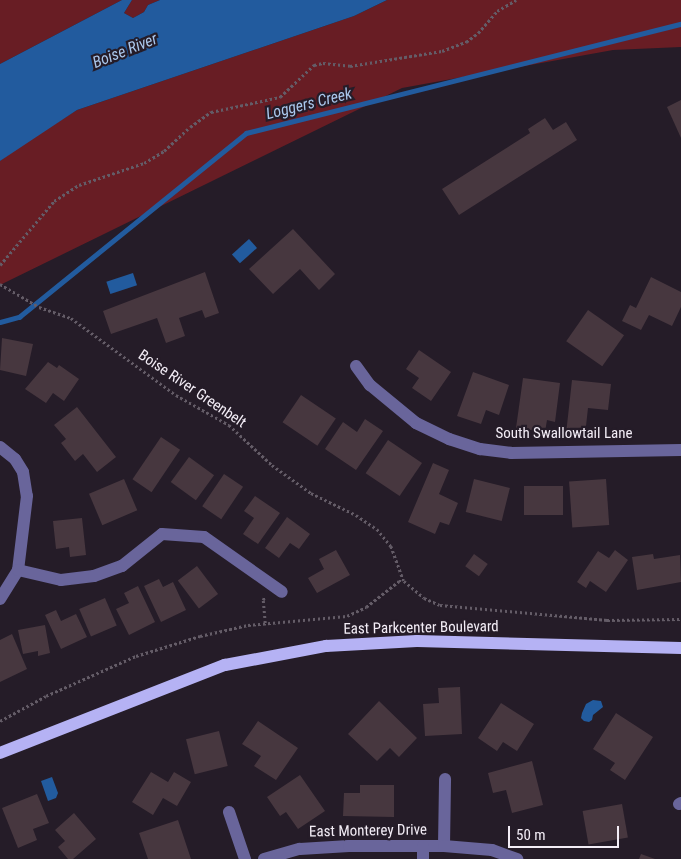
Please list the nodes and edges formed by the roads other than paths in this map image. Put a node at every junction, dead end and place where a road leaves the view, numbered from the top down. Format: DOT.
graph roads {
  1 [pos="356,366"];
  2 [pos="0,447"];
  3 [pos="681,450"];
  4 [pos="18,570"];
  5 [pos="277,589"];
  6 [pos="0,599"];
  7 [pos="681,648"];
  8 [pos="0,753"];
  9 [pos="445,779"];
  10 [pos="229,812"];
  11 [pos="444,846"];
  12 [pos="423,853"];
  13 [pos="245,859"];
  14 [pos="264,859"];
  15 [pos="516,859"];
  1 -- 3 [label="street, South Swallowtail Lane"];
  2 -- 4 [label="street"];
  4 -- 5 [label="street"];
  4 -- 6 [label="street"];
  7 -- 8 [label="main road, East Parkcenter Boulevard"];
  9 -- 11 [label="street, East Monterey Drive"];
  10 -- 13 [label="street"];
  11 -- 12 [label="street, East Monterey Drive"];
  11 -- 15 [label="street, East Monterey Drive"];
  12 -- 14 [label="street, East Monterey Drive"];
}
